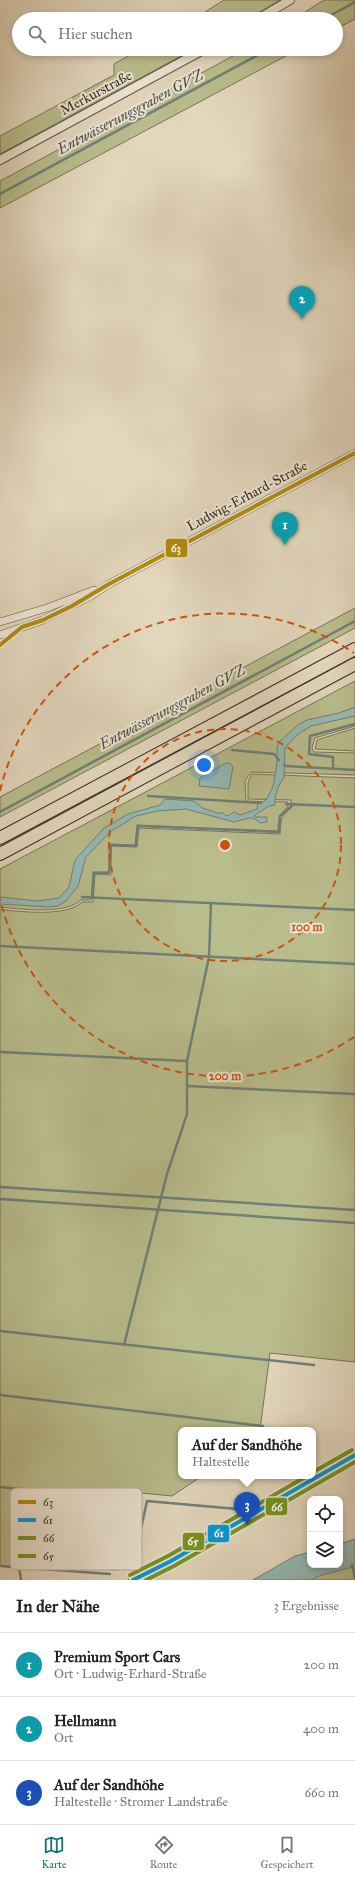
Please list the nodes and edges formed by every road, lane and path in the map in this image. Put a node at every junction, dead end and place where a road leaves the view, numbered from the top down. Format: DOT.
graph roads {
  1 [pos="290,0"];
  2 [pos="270,12"];
  3 [pos="192,56"];
  4 [pos="0,160"];
  5 [pos="355,453"];
  6 [pos="109,584"];
  7 [pos="0,622"];
  8 [pos="0,636"];
  9 [pos="355,649"];
  10 [pos="355,664"];
  11 [pos="0,838"];
  12 [pos="0,854"];
  13 [pos="355,1455"];
  14 [pos="316,1477"];
  15 [pos="313,1479"];
  16 [pos="133,1580"];
  1 -- 2 [label="street"];
  3 -- 4 [label="street, Merkurstraße"];
  5 -- 6 [label="street, Ludwig-Erhard-Straße"];
  6 -- 7 [label="street, Ludwig-Erhard-Straße"];
  6 -- 8 [label="street, Ludwig-Erhard-Straße"];
  9 -- 11 [label="highway"];
  10 -- 12 [label="highway"];
  13 -- 14 [label="main road"];
  15 -- 16 [label="main road"];
}
